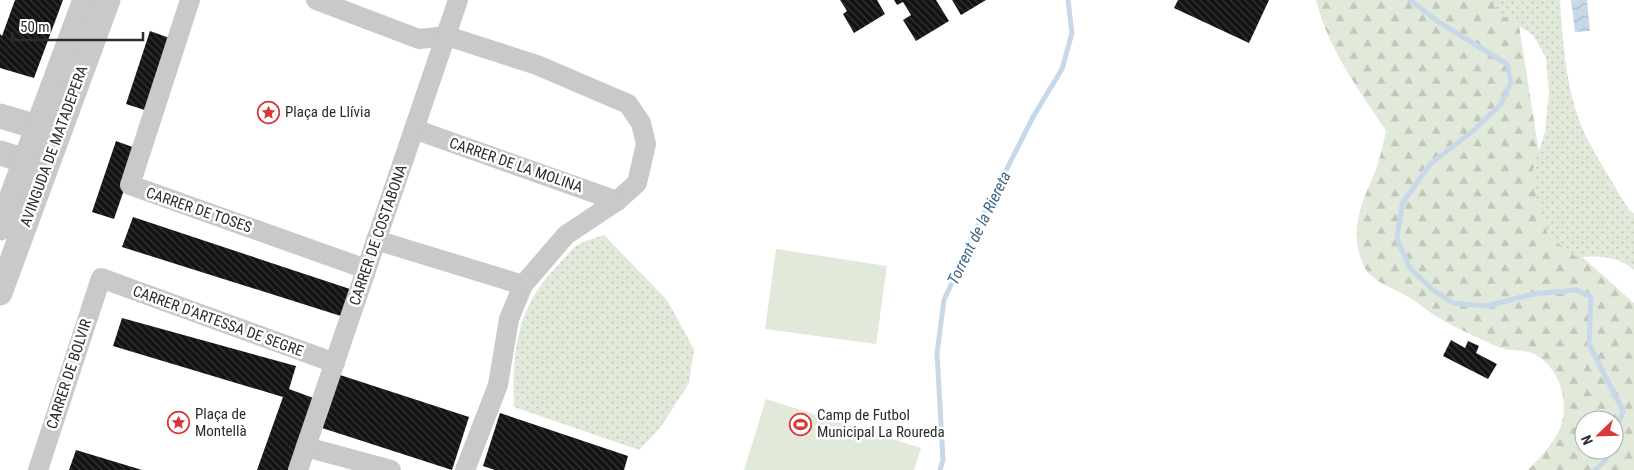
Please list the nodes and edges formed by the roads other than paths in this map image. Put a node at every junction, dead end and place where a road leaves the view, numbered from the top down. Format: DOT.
graph roads {
  1 [pos="85,0"];
  2 [pos="108,0"];
  3 [pos="190,0"];
  4 [pos="316,0"];
  5 [pos="458,0"];
  6 [pos="447,36"];
  7 [pos="0,116"];
  8 [pos="37,128"];
  9 [pos="414,129"];
  10 [pos="0,153"];
  11 [pos="25,161"];
  12 [pos="617,202"];
  13 [pos="0,228"];
  14 [pos="376,240"];
  15 [pos="366,269"];
  16 [pos="100,278"];
  17 [pos="523,285"];
  18 [pos="0,293"];
  19 [pos="335,363"];
  20 [pos="306,447"];
  21 [pos="38,470"];
  22 [pos="298,470"];
  23 [pos="391,470"];
  24 [pos="465,470"];
  1 -- 8 [label="street, AVINGUDA DE MATADEPERA"];
  2 -- 18 [label="street, AVINGUDA DE MATADEPERA"];
  3 -- 15 [label="street, CARRER DE TOSES"];
  4 -- 6 [label="street"];
  5 -- 6 [label="street, CARRER DE COSTABONA"];
  6 -- 9 [label="street, CARRER DE COSTABONA"];
  6 -- 12 [label="street"];
  7 -- 8 [label="street"];
  8 -- 11 [label="street, AVINGUDA DE MATADEPERA"];
  9 -- 12 [label="street, CARRER DE LA MOLINA"];
  9 -- 14 [label="street, CARRER DE COSTABONA"];
  10 -- 11 [label="street"];
  11 -- 13 [label="street, AVINGUDA DE MATADEPERA"];
  12 -- 17 [label="street"];
  14 -- 15 [label="street, CARRER DE COSTABONA"];
  14 -- 17 [label="street"];
  15 -- 19 [label="street, CARRER DE COSTABONA"];
  16 -- 19 [label="street, CARRER D'ARTESSA DE SEGRE"];
  16 -- 21 [label="street, CARRER DE BOLVIR"];
  17 -- 24 [label="street"];
  19 -- 20 [label="street, CARRER DE COSTABONA"];
  20 -- 22 [label="street, CARRER DE COSTABONA"];
  20 -- 23 [label="street"];
}
